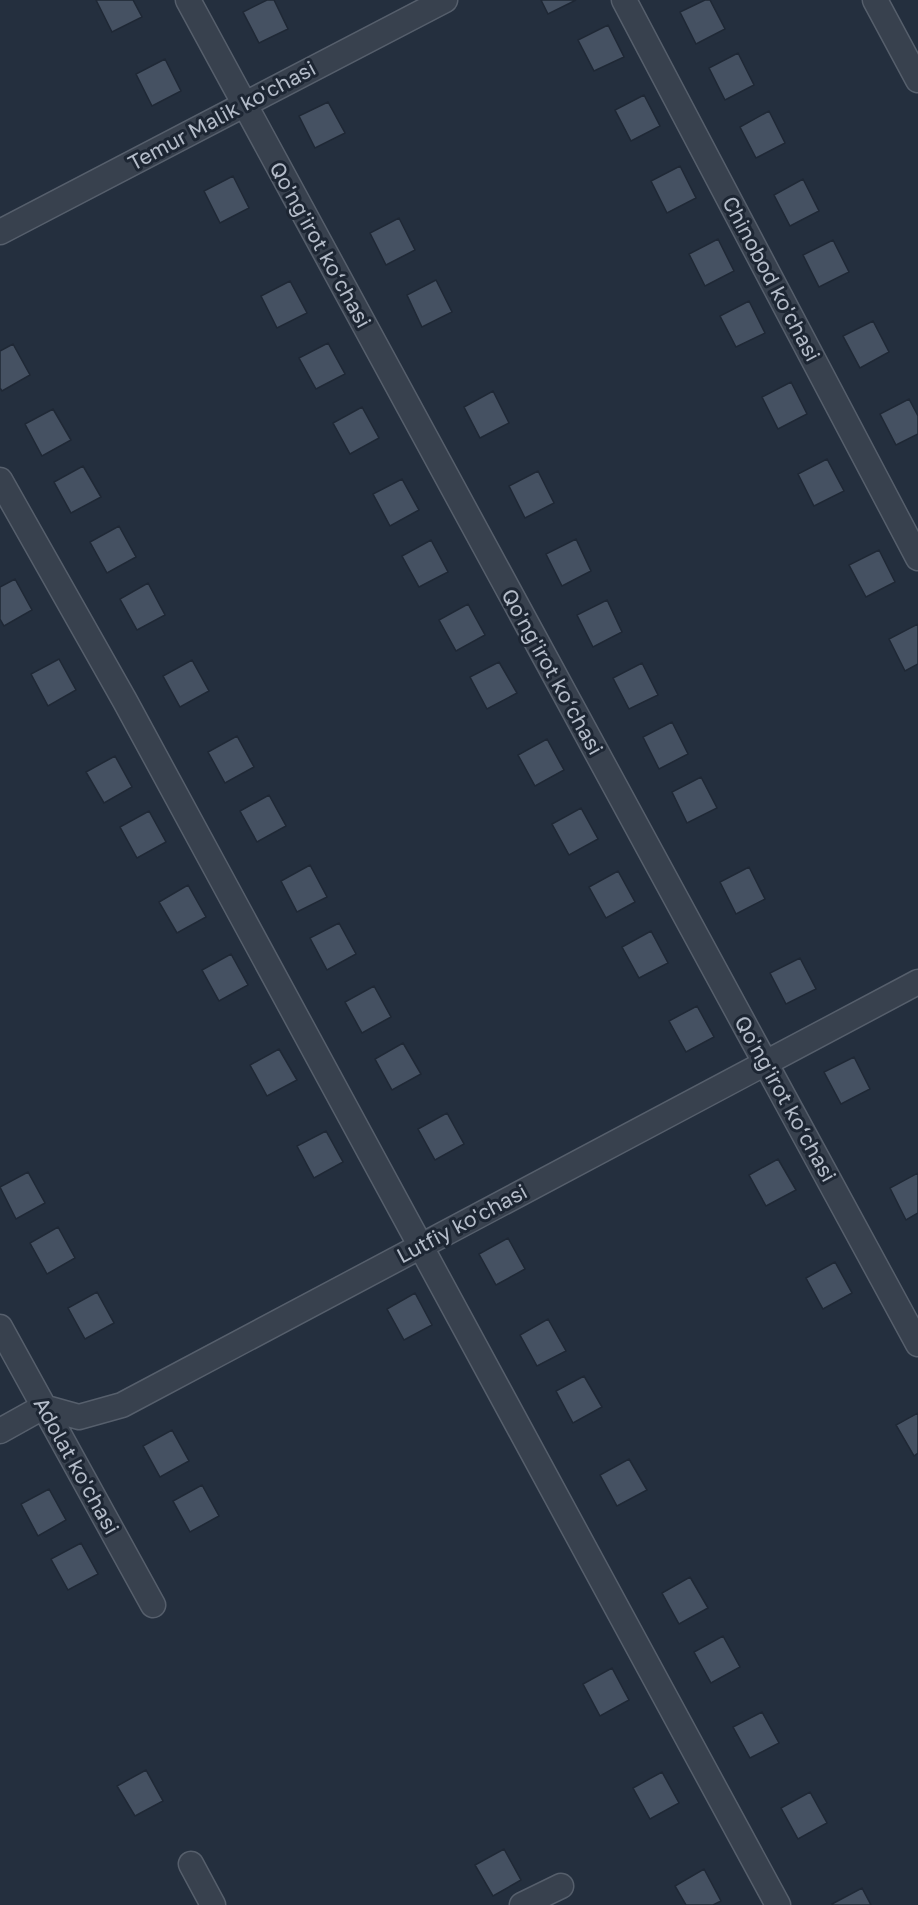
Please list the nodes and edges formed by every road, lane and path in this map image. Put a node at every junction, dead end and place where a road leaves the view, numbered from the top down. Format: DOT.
graph roads {
  1 [pos="188,0"];
  2 [pos="445,0"];
  3 [pos="624,0"];
  4 [pos="875,0"];
  5 [pos="918,80"];
  6 [pos="244,105"];
  7 [pos="0,232"];
  8 [pos="0,480"];
  9 [pos="918,558"];
  10 [pos="918,982"];
  11 [pos="765,1063"];
  12 [pos="420,1246"];
  13 [pos="0,1327"];
  14 [pos="918,1344"];
  15 [pos="43,1407"];
  16 [pos="0,1431"];
  17 [pos="153,1605"];
  18 [pos="191,1864"];
  19 [pos="561,1886"];
  20 [pos="213,1905"];
  21 [pos="522,1905"];
  22 [pos="778,1905"];
  1 -- 6 [label="street, Qo'ng'irot ko‘chasi"];
  2 -- 6 [label="street, Temur Malik ko'chasi"];
  3 -- 9 [label="street, Chinobod ko'chasi"];
  4 -- 5 [label="street"];
  6 -- 7 [label="street, Temur Malik ko'chasi"];
  6 -- 11 [label="street, Qo'ng'irot ko‘chasi"];
  8 -- 12 [label="street"];
  10 -- 11 [label="street, Lutfiy ko'chasi"];
  11 -- 12 [label="street, Lutfiy ko'chasi"];
  11 -- 14 [label="street, Qo'ng'irot ko‘chasi"];
  12 -- 15 [label="street, Lutfiy ko'chasi"];
  12 -- 22 [label="street"];
  13 -- 15 [label="street, Adolat ko'chasi"];
  15 -- 16 [label="street"];
  15 -- 17 [label="street, Adolat ko'chasi"];
  18 -- 20 [label="street"];
  19 -- 21 [label="street"];
}
